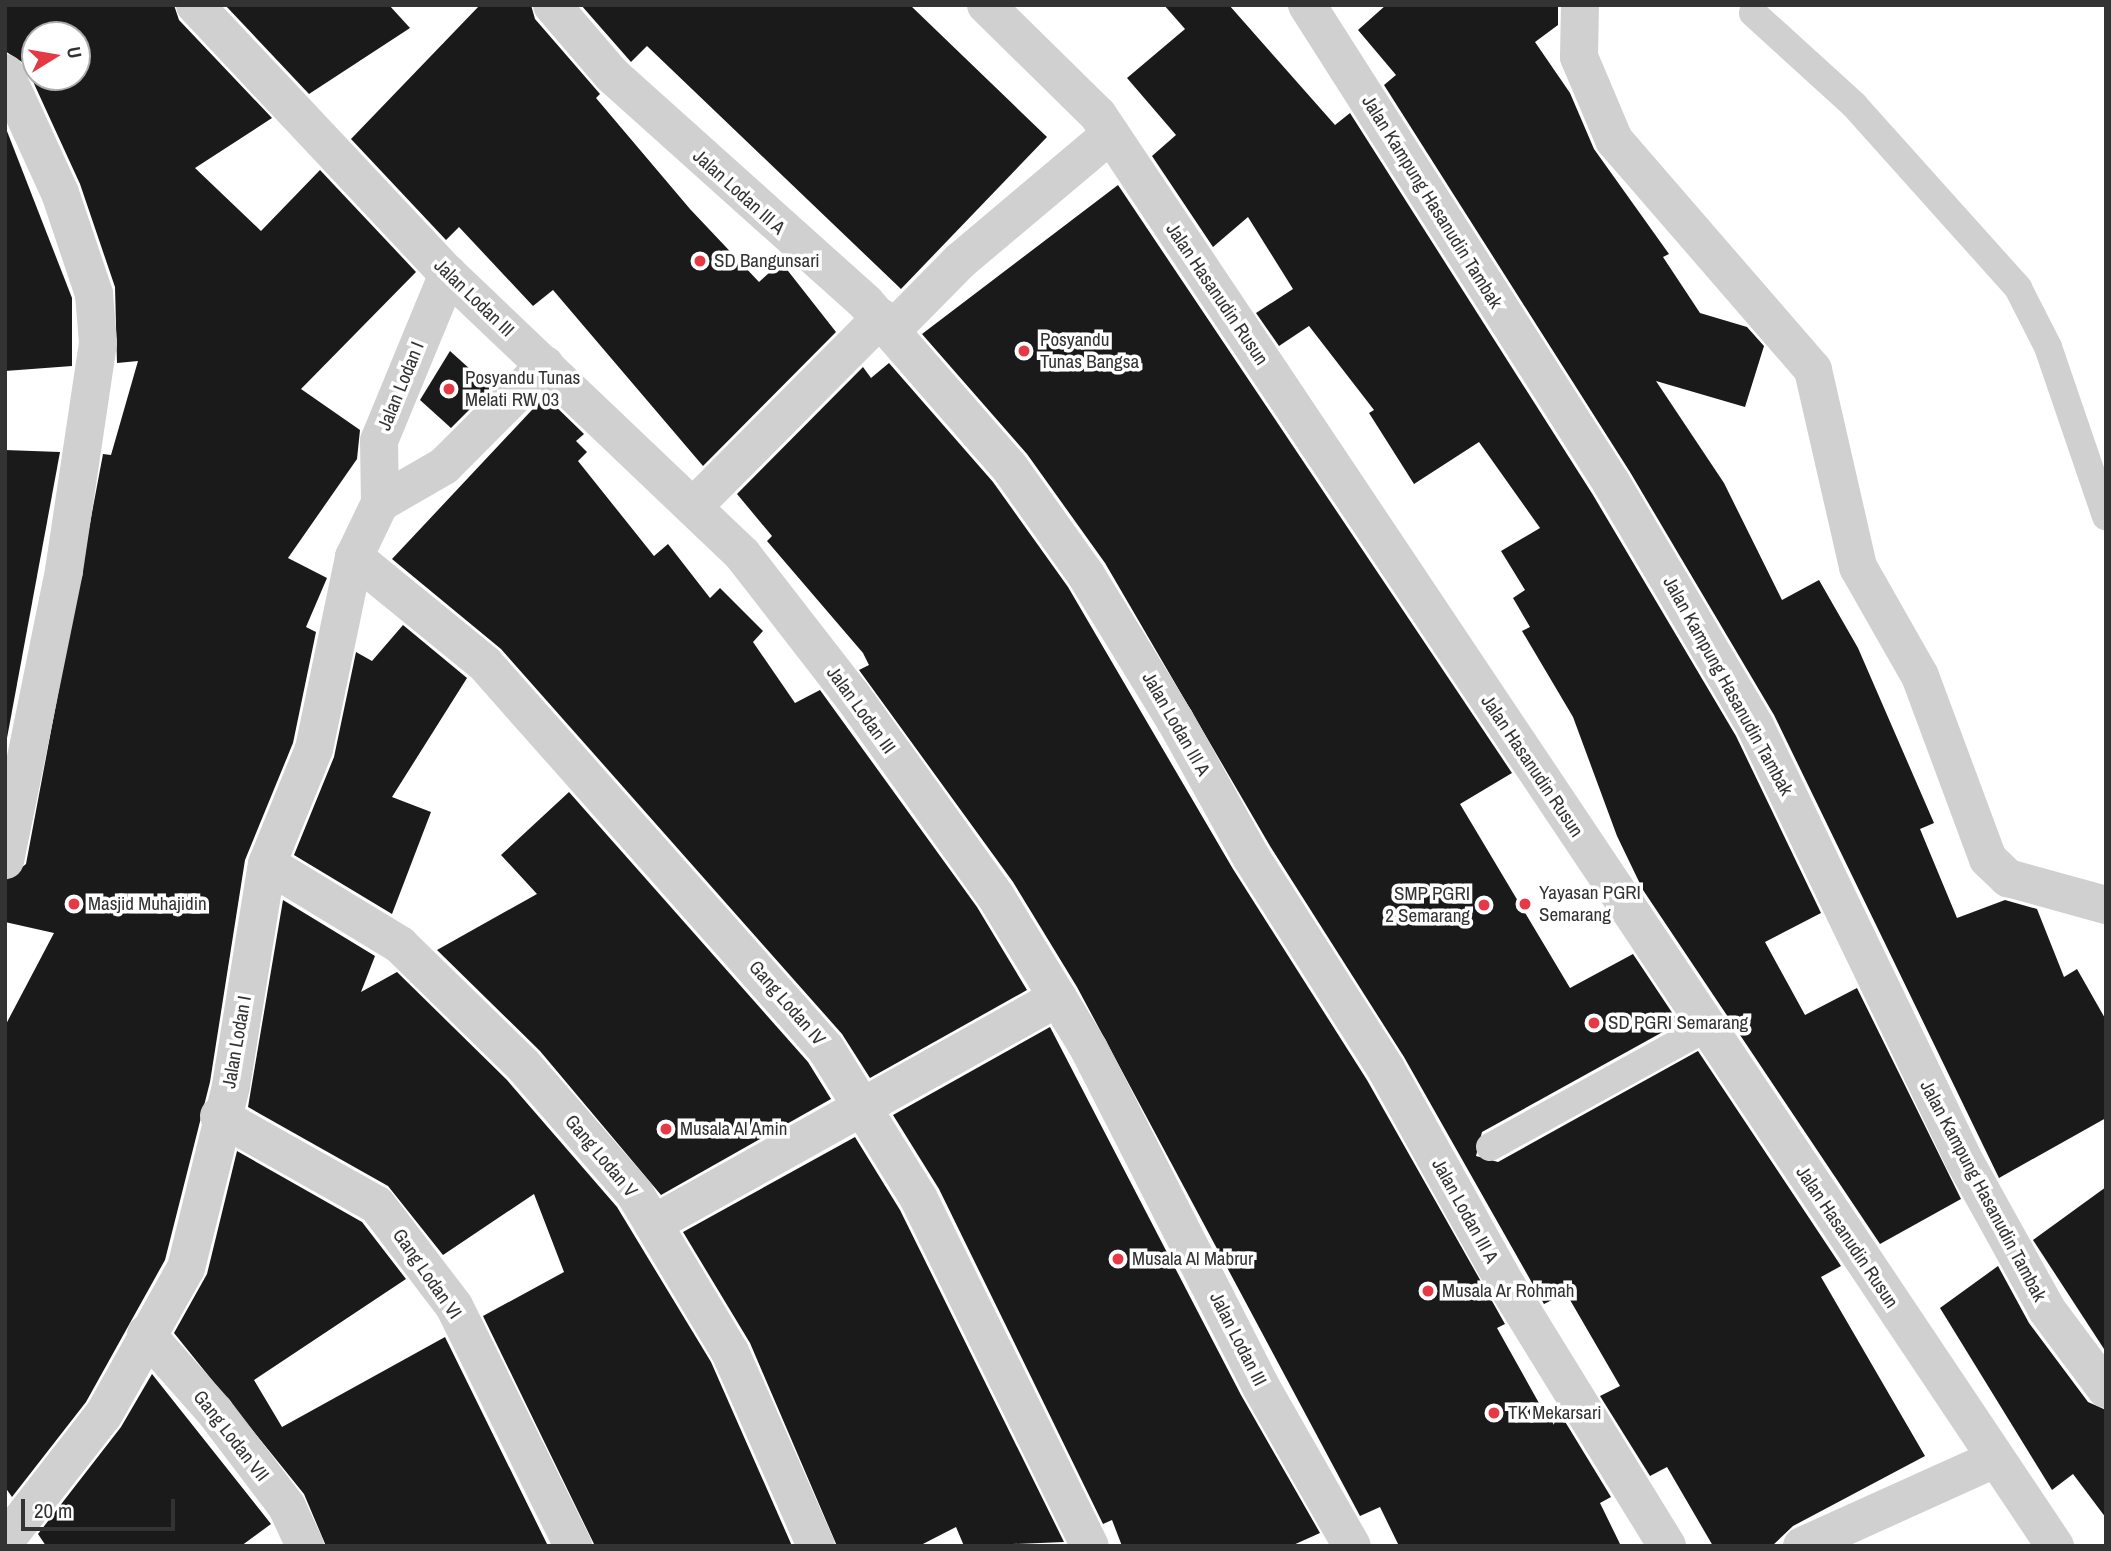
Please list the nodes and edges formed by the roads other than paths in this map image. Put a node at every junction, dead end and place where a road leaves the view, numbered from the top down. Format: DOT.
graph roads {
  1 [pos="195,5"];
  2 [pos="552,5"];
  3 [pos="986,5"];
  4 [pos="1580,5"];
  5 [pos="1321,10"];
  6 [pos="1753,13"];
  7 [pos="5,73"];
  8 [pos="1111,134"];
  9 [pos="448,274"];
  10 [pos="886,324"];
  11 [pos="545,365"];
  12 [pos="380,503"];
  13 [pos="693,507"];
  14 [pos="2106,516"];
  15 [pos="354,556"];
  16 [pos="5,860"];
  17 [pos="267,864"];
  18 [pos="2106,905"];
  19 [pos="1058,998"];
  20 [pos="1707,1027"];
  21 [pos="862,1106"];
  22 [pos="219,1116"];
  23 [pos="1490,1147"];
  24 [pos="653,1224"];
  25 [pos="146,1334"];
  26 [pos="2106,1390"];
  27 [pos="1995,1459"];
  28 [pos="5,1541"];
  29 [pos="305,1546"];
  30 [pos="573,1546"];
  31 [pos="816,1546"];
  32 [pos="1090,1546"];
  33 [pos="1352,1546"];
  34 [pos="1667,1546"];
  35 [pos="1802,1546"];
  36 [pos="2054,1546"];
  1 -- 9 [label="street, Jalan Lodan III"];
  2 -- 10 [label="street, Jalan Lodan III A"];
  3 -- 8 [label="street, Jalan Hasanudin Rusun"];
  4 -- 18 [label="street"];
  5 -- 26 [label="street, Jalan Kampung Hasanudin Tambak"];
  6 -- 14 [label="lane"];
  7 -- 16 [label="street"];
  8 -- 10 [label="street"];
  8 -- 20 [label="street, Jalan Hasanudin Rusun"];
  9 -- 11 [label="street, Jalan Lodan III"];
  9 -- 12 [label="street, Jalan Lodan I"];
  10 -- 13 [label="street"];
  10 -- 34 [label="street, Jalan Lodan III A"];
  11 -- 12 [label="street"];
  11 -- 13 [label="street, Jalan Lodan III"];
  12 -- 15 [label="street, Jalan Lodan I"];
  13 -- 19 [label="street, Jalan Lodan III"];
  15 -- 17 [label="street, Jalan Lodan I"];
  15 -- 21 [label="street, Gang Lodan IV"];
  17 -- 22 [label="street, Jalan Lodan I"];
  17 -- 24 [label="street, Gang Lodan V"];
  19 -- 21 [label="street"];
  19 -- 33 [label="street, Jalan Lodan III"];
  20 -- 23 [label="lane"];
  20 -- 27 [label="street, Jalan Hasanudin Rusun"];
  21 -- 24 [label="street"];
  21 -- 32 [label="street, Gang Lodan IV"];
  22 -- 25 [label="street, Jalan Lodan I"];
  22 -- 30 [label="street, Gang Lodan VI"];
  24 -- 31 [label="street, Gang Lodan V"];
  25 -- 28 [label="street, Jalan Lodan I"];
  25 -- 29 [label="street, Gang Lodan VII"];
  27 -- 35 [label="street"];
  27 -- 36 [label="street, Jalan Hasanudin Rusun"];
}
